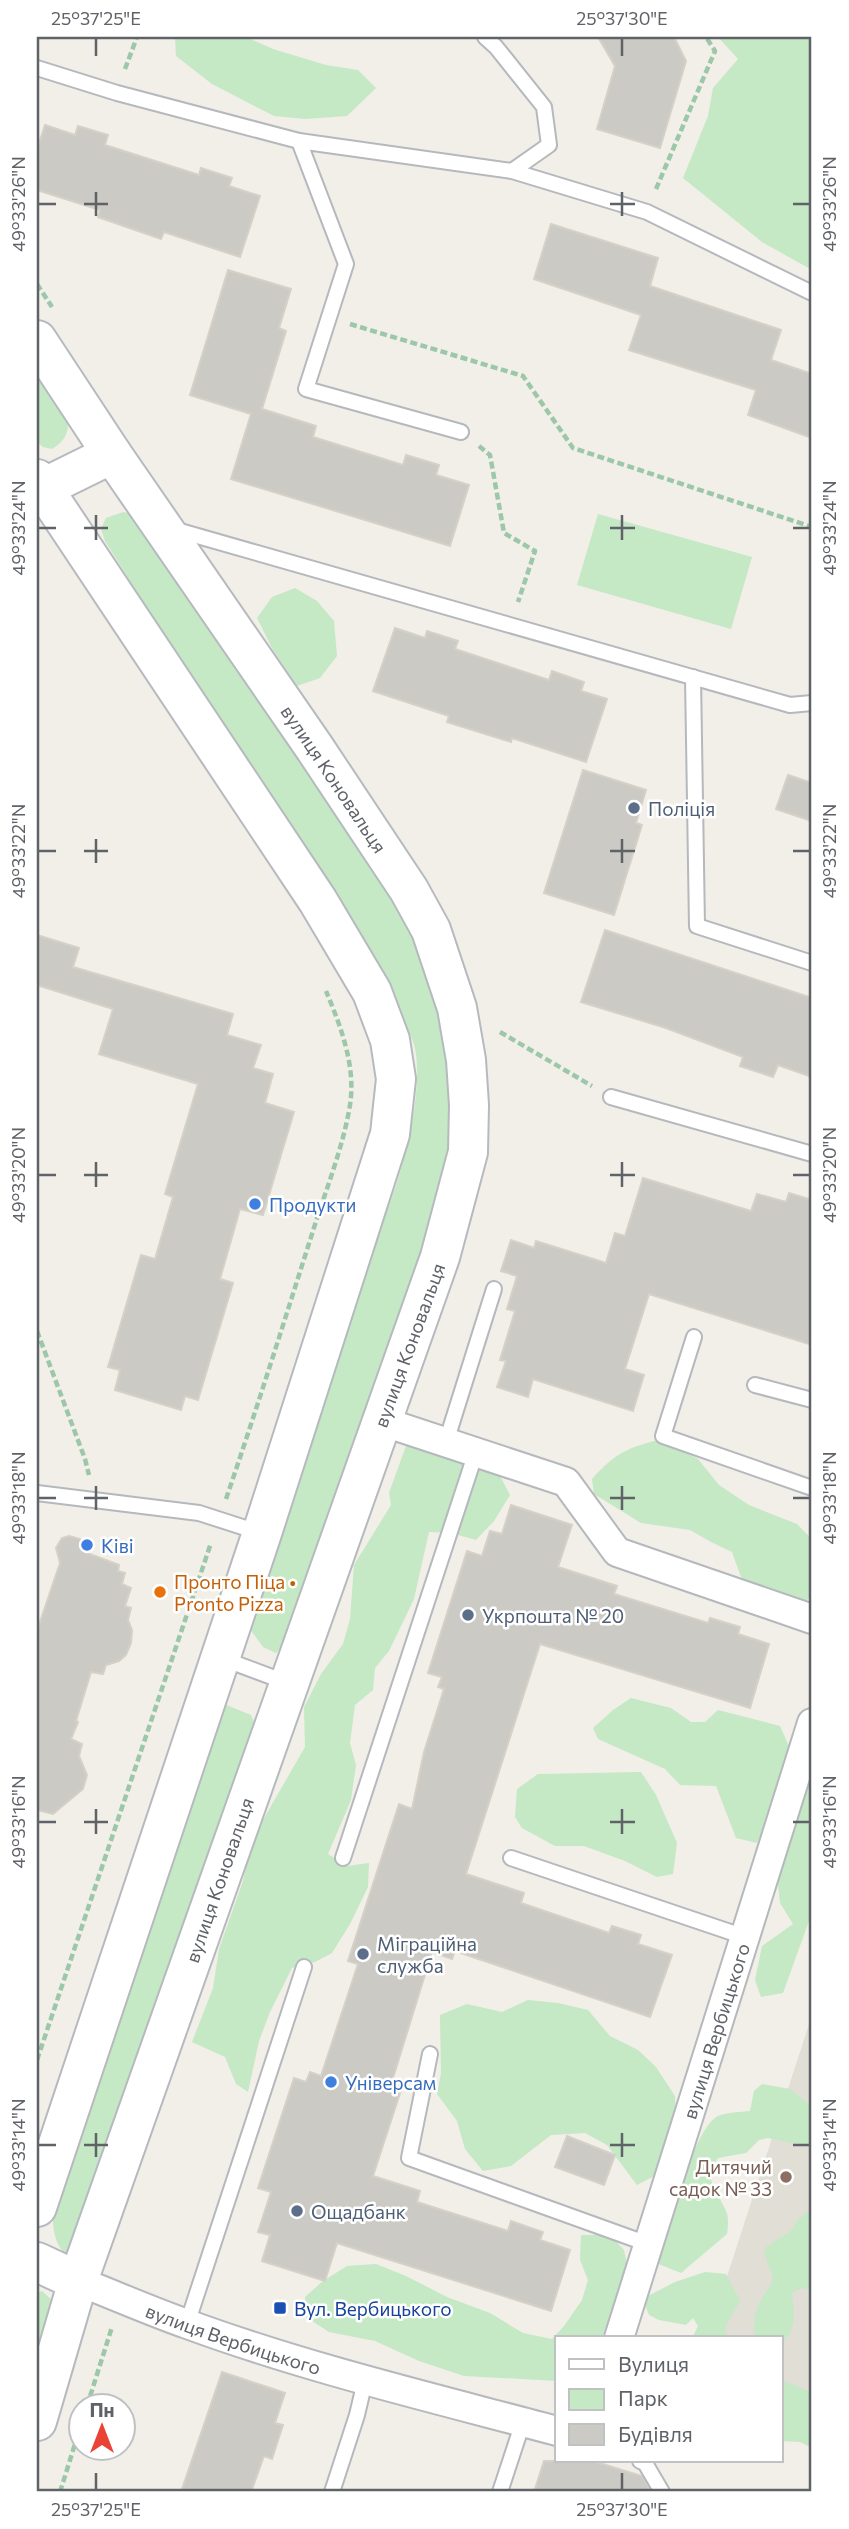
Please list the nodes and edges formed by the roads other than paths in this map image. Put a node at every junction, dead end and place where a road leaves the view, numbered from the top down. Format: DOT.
graph roads {
  1 [pos="485,37"];
  2 [pos="37,68"];
  3 [pos="299,141"];
  4 [pos="512,171"];
  5 [pos="812,293"];
  6 [pos="37,340"];
  7 [pos="461,432"];
  8 [pos="112,454"];
  9 [pos="39,486"];
  10 [pos="160,525"];
  11 [pos="693,677"];
  12 [pos="812,703"];
  13 [pos="812,964"];
  14 [pos="611,1097"];
  15 [pos="812,1154"];
  16 [pos="494,1289"];
  17 [pos="694,1338"];
  18 [pos="754,1385"];
  19 [pos="812,1400"];
  20 [pos="381,1421"];
  21 [pos="446,1442"];
  22 [pos="476,1452"];
  23 [pos="812,1488"];
  24 [pos="38,1495"];
  25 [pos="262,1533"];
  26 [pos="812,1619"];
  27 [pos="220,1658"];
  28 [pos="289,1683"];
  29 [pos="812,1723"];
  30 [pos="344,1858"];
  31 [pos="511,1858"];
  32 [pos="745,1937"];
  33 [pos="304,1967"];
  34 [pos="430,2054"];
  35 [pos="37,2207"];
  36 [pos="648,2244"];
  37 [pos="37,2262"];
  38 [pos="78,2281"];
  39 [pos="187,2324"];
  40 [pos="620,2336"];
  41 [pos="365,2381"];
  42 [pos="37,2421"];
  43 [pos="523,2422"];
  44 [pos="555,2430"];
  45 [pos="642,2462"];
  46 [pos="332,2492"];
  47 [pos="500,2492"];
  48 [pos="662,2492"];
  1 -- 4 [label="lane"];
  2 -- 3 [label="lane"];
  3 -- 4 [label="lane"];
  3 -- 7 [label="lane"];
  4 -- 5 [label="lane"];
  6 -- 8 [label="main road, вулиця Коновальця"];
  8 -- 9 [label="main road"];
  8 -- 10 [label="main road, вулиця Коновальця"];
  9 -- 25 [label="main road"];
  10 -- 11 [label="lane"];
  10 -- 20 [label="main road, вулиця Коновальця"];
  11 -- 12 [label="lane"];
  11 -- 13 [label="lane"];
  14 -- 15 [label="lane"];
  16 -- 21 [label="lane"];
  17 -- 23 [label="lane"];
  18 -- 19 [label="lane"];
  20 -- 21 [label="street"];
  20 -- 28 [label="main road, вулиця Коновальця"];
  21 -- 22 [label="street"];
  22 -- 26 [label="street"];
  22 -- 30 [label="lane"];
  24 -- 25 [label="lane"];
  25 -- 27 [label="main road"];
  27 -- 28 [label="lane"];
  27 -- 35 [label="main road"];
  28 -- 38 [label="main road, вулиця Коновальця"];
  29 -- 32 [label="street, вулиця Вербицького"];
  31 -- 32 [label="lane"];
  32 -- 36 [label="street, вулиця Вербицького"];
  33 -- 39 [label="lane"];
  34 -- 36 [label="lane"];
  36 -- 40 [label="street, вулиця Вербицького"];
  37 -- 38 [label="main road"];
  38 -- 39 [label="street, вулиця Вербицького"];
  38 -- 42 [label="main road, вулиця Коновальця"];
  39 -- 41 [label="street, вулиця Вербицького"];
  41 -- 43 [label="street, вулиця Вербицького"];
  41 -- 46 [label="lane"];
  43 -- 44 [label="street, вулиця Вербицького"];
  43 -- 47 [label="lane"];
  45 -- 48 [label="lane"];
}
